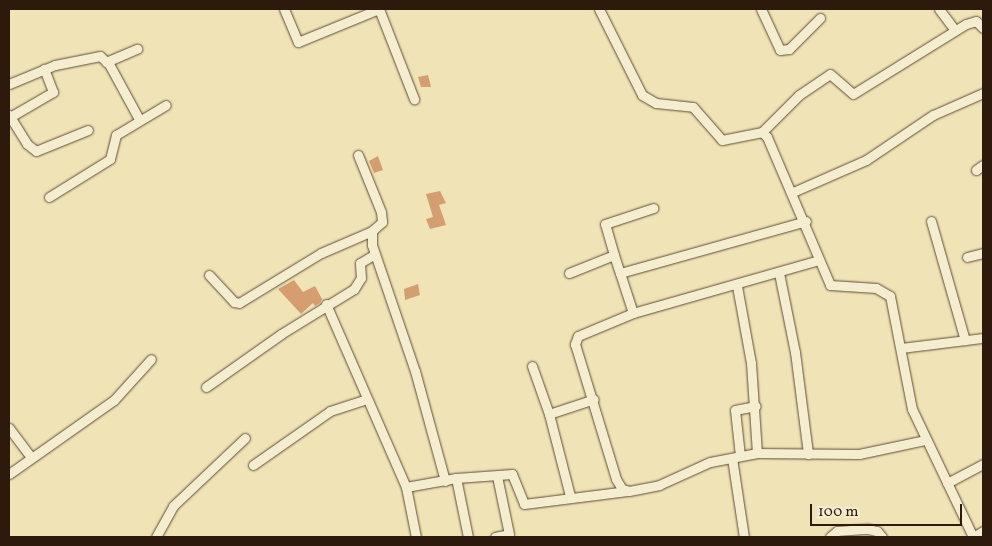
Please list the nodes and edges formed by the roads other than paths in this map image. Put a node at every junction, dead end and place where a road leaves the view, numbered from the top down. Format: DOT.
graph roads {
  1 [pos="284,9"];
  2 [pos="599,9"];
  3 [pos="761,9"];
  4 [pos="939,9"];
  5 [pos="820,18"];
  6 [pos="983,28"];
  7 [pos="955,30"];
  8 [pos="137,50"];
  9 [pos="106,62"];
  10 [pos="44,69"];
  11 [pos="9,84"];
  12 [pos="983,93"];
  13 [pos="414,99"];
  14 [pos="166,105"];
  15 [pos="9,116"];
  16 [pos="139,119"];
  17 [pos="88,130"];
  18 [pos="762,132"];
  19 [pos="358,155"];
  20 [pos="793,192"];
  21 [pos="49,197"];
  22 [pos="653,208"];
  23 [pos="806,221"];
  24 [pos="931,221"];
  25 [pos="372,231"];
  26 [pos="983,253"];
  27 [pos="375,254"];
  28 [pos="614,255"];
  29 [pos="967,257"];
  30 [pos="819,260"];
  31 [pos="569,273"];
  32 [pos="620,273"];
  33 [pos="779,273"];
  34 [pos="209,276"];
  35 [pos="737,286"];
  36 [pos="326,304"];
  37 [pos="633,313"];
  38 [pos="983,338"];
  39 [pos="965,340"];
  40 [pos="901,348"];
  41 [pos="151,359"];
  42 [pos="532,366"];
  43 [pos="206,387"];
  44 [pos="366,398"];
  45 [pos="594,398"];
  46 [pos="756,406"];
  47 [pos="549,414"];
  48 [pos="9,428"];
  49 [pos="244,438"];
  50 [pos="925,440"];
  51 [pos="757,453"];
  52 [pos="808,454"];
  53 [pos="31,457"];
  54 [pos="736,457"];
  55 [pos="983,464"];
  56 [pos="253,465"];
  57 [pos="9,474"];
  58 [pos="497,476"];
  59 [pos="456,478"];
  60 [pos="445,481"];
  61 [pos="948,484"];
  62 [pos="406,487"];
  63 [pos="629,491"];
  64 [pos="570,496"];
  65 [pos="983,531"];
  66 [pos="156,537"];
  67 [pos="416,537"];
  68 [pos="468,537"];
  69 [pos="495,537"];
  70 [pos="744,537"];
  71 [pos="830,537"];
  72 [pos="882,537"];
  73 [pos="973,537"];
  1 -- 13 [label="street"];
  2 -- 18 [label="street"];
  3 -- 5 [label="street"];
  4 -- 7 [label="street"];
  6 -- 7 [label="street"];
  7 -- 18 [label="street"];
  8 -- 9 [label="street"];
  9 -- 10 [label="street"];
  9 -- 16 [label="street"];
  10 -- 11 [label="street"];
  10 -- 15 [label="street"];
  12 -- 20 [label="street"];
  14 -- 16 [label="street"];
  15 -- 17 [label="street"];
  16 -- 21 [label="street"];
  18 -- 20 [label="street"];
  19 -- 25 [label="street"];
  20 -- 23 [label="street"];
  22 -- 28 [label="street"];
  23 -- 30 [label="street"];
  23 -- 32 [label="street"];
  24 -- 39 [label="street"];
  25 -- 27 [label="street"];
  25 -- 34 [label="street"];
  26 -- 29 [label="street"];
  27 -- 36 [label="street"];
  27 -- 60 [label="street"];
  28 -- 31 [label="street"];
  28 -- 32 [label="street"];
  30 -- 33 [label="street"];
  30 -- 40 [label="street"];
  32 -- 37 [label="street"];
  33 -- 35 [label="street"];
  33 -- 52 [label="street"];
  35 -- 37 [label="street"];
  35 -- 46 [label="street"];
  36 -- 43 [label="street"];
  36 -- 44 [label="street"];
  37 -- 45 [label="street"];
  38 -- 39 [label="street"];
  39 -- 40 [label="street"];
  40 -- 50 [label="street"];
  41 -- 53 [label="street"];
  42 -- 47 [label="street"];
  44 -- 56 [label="street"];
  44 -- 62 [label="street"];
  45 -- 47 [label="street"];
  45 -- 63 [label="street"];
  46 -- 51 [label="street"];
  46 -- 54 [label="street"];
  47 -- 64 [label="street"];
  48 -- 53 [label="street"];
  49 -- 66 [label="street"];
  50 -- 52 [label="street"];
  50 -- 61 [label="street"];
  51 -- 52 [label="street"];
  51 -- 54 [label="street"];
  53 -- 57 [label="street"];
  54 -- 63 [label="street"];
  54 -- 70 [label="street"];
  55 -- 61 [label="street"];
  58 -- 59 [label="street"];
  58 -- 64 [label="street"];
  58 -- 69 [label="street"];
  59 -- 60 [label="street"];
  59 -- 68 [label="street"];
  60 -- 62 [label="street"];
  61 -- 73 [label="street"];
  62 -- 67 [label="street"];
  63 -- 64 [label="street"];
  65 -- 73 [label="street"];
  71 -- 72 [label="street"];
}
